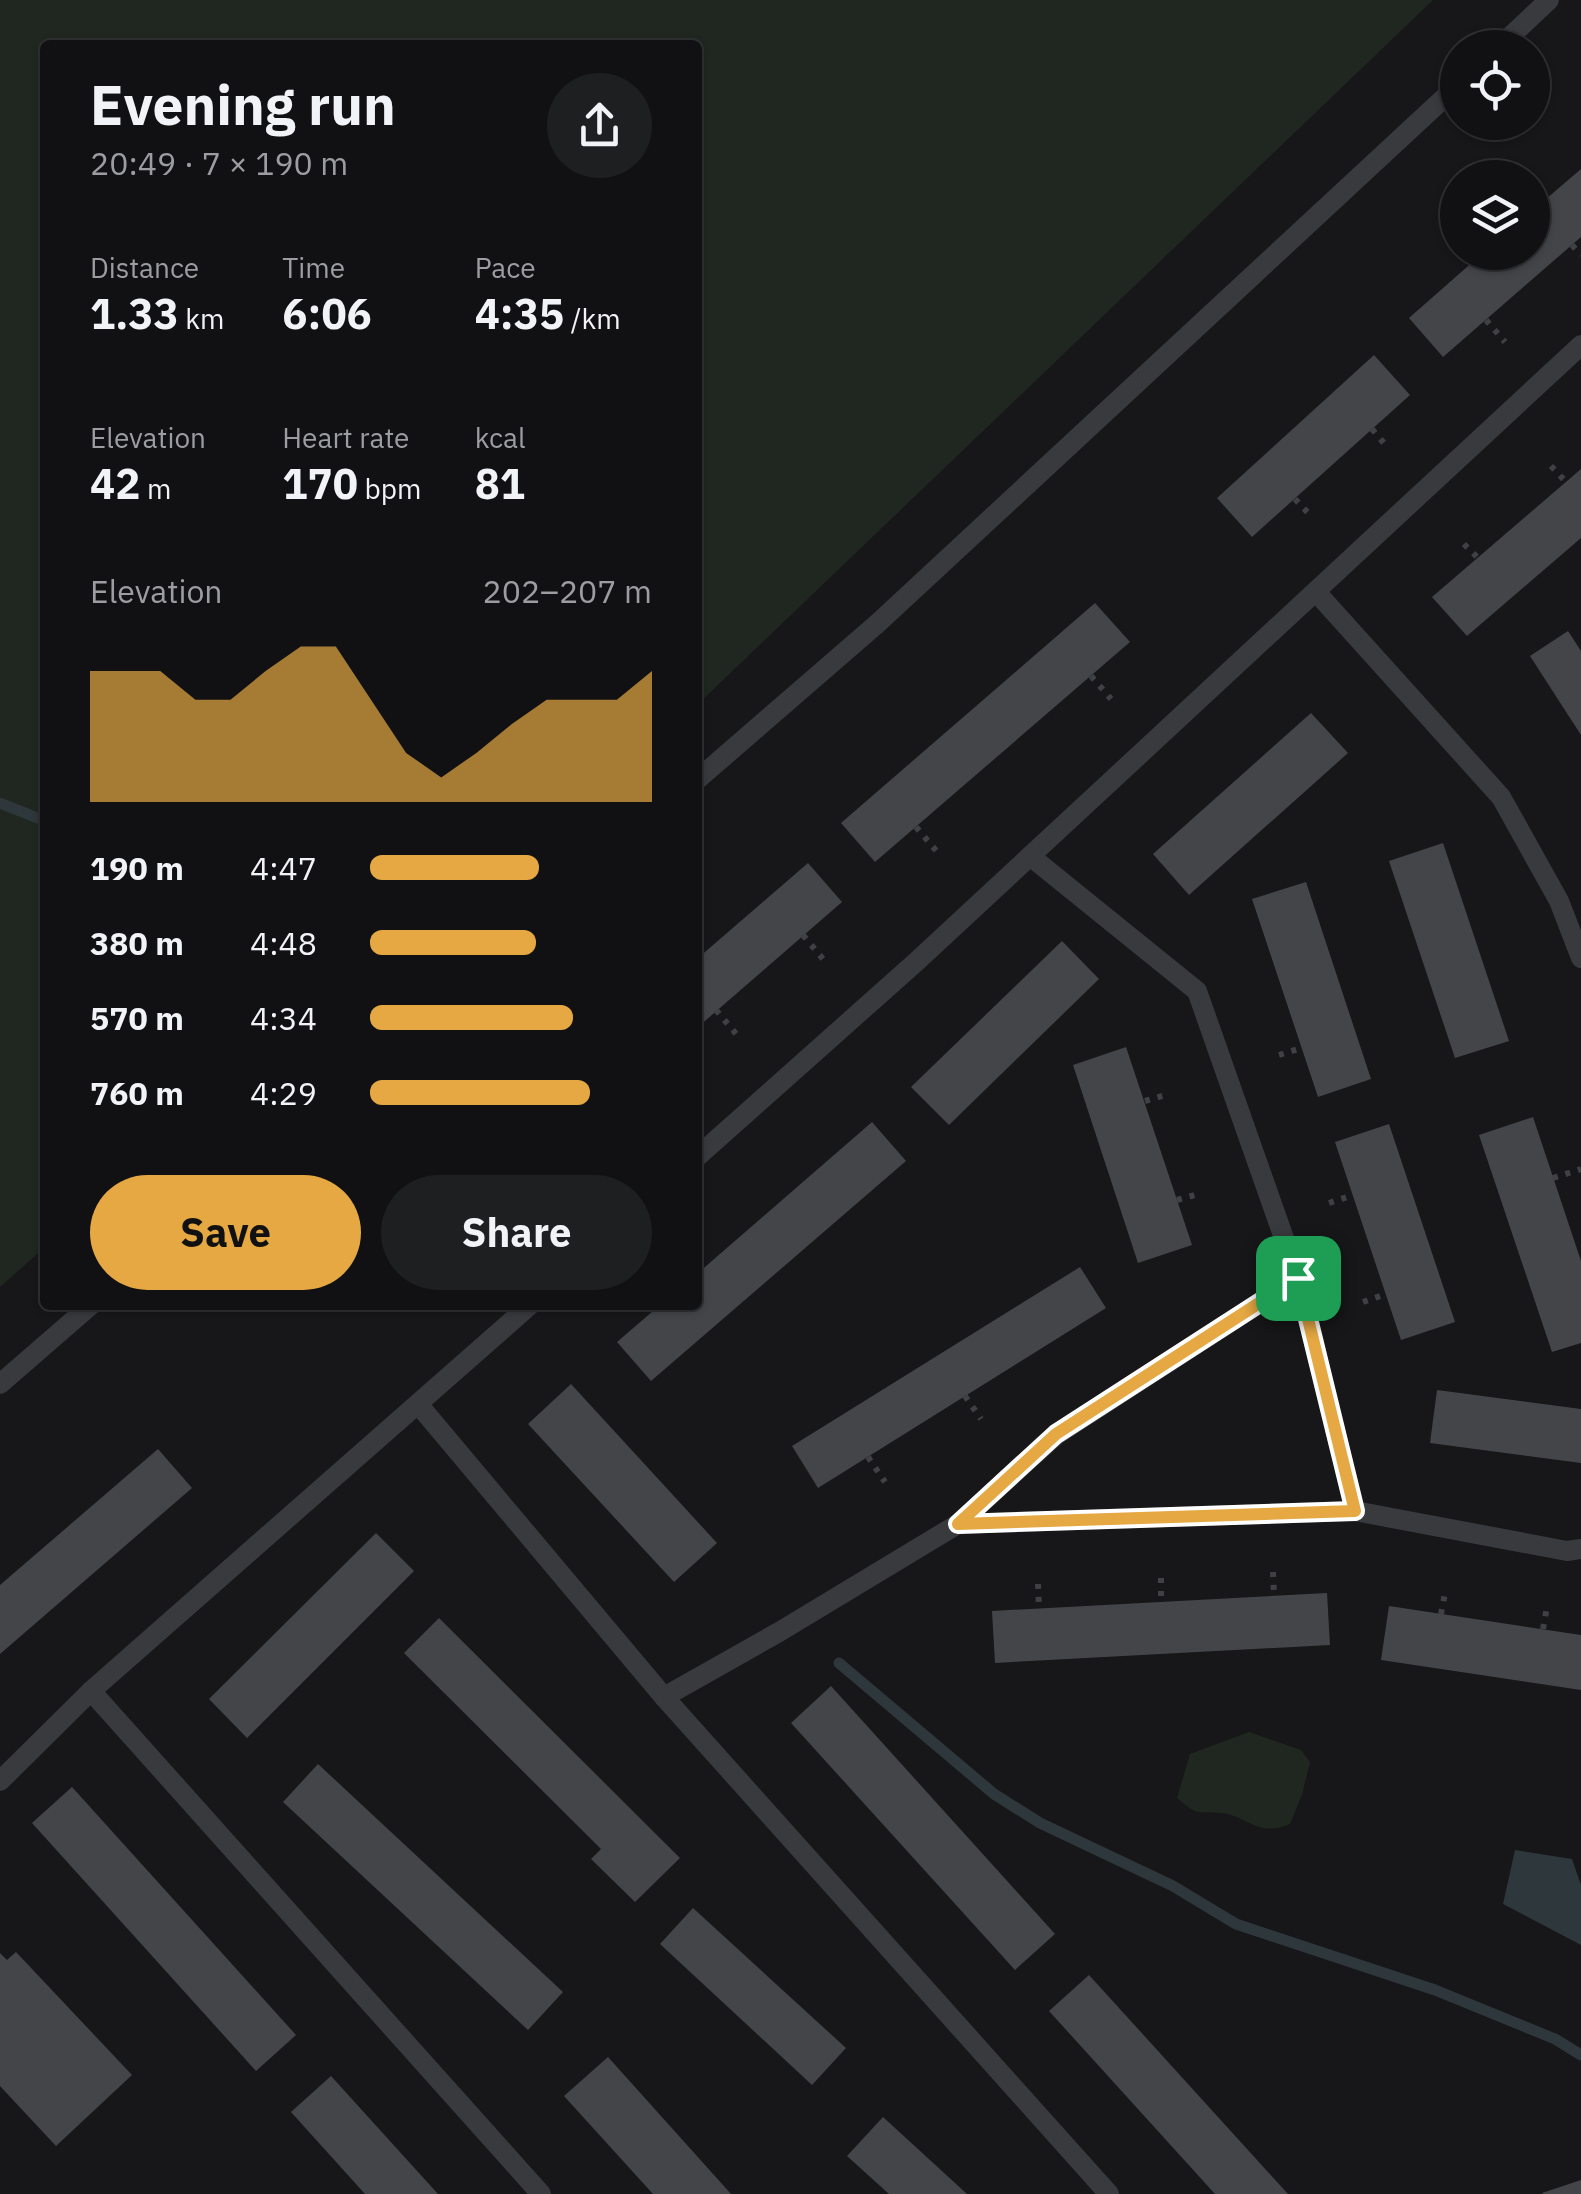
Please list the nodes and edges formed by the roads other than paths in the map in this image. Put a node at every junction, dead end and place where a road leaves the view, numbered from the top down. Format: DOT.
graph roads {
  1 [pos="1549,0"];
  2 [pos="1517,30"];
  3 [pos="1440,102"];
  4 [pos="1581,345"];
  5 [pos="1317,593"];
  6 [pos="702,776"];
  7 [pos="1030,856"];
  8 [pos="1581,958"];
  9 [pos="702,1152"];
  10 [pos="1298,1278"];
  11 [pos="85,1310"];
  12 [pos="524,1310"];
  13 [pos="0,1384"];
  14 [pos="418,1404"];
  15 [pos="1355,1511"];
  16 [pos="958,1524"];
  17 [pos="1581,1549"];
  18 [pos="90,1691"];
  19 [pos="664,1696"];
  20 [pos="0,1781"];
  21 [pos="541,2194"];
  22 [pos="1109,2194"];
  1 -- 2 [label="lane"];
  3 -- 6 [label="lane"];
  4 -- 5 [label="lane"];
  5 -- 7 [label="lane"];
  5 -- 8 [label="lane"];
  7 -- 9 [label="lane"];
  7 -- 10 [label="lane"];
  10 -- 15 [label="lane"];
  10 -- 16 [label="lane"];
  11 -- 13 [label="lane"];
  12 -- 14 [label="lane"];
  14 -- 18 [label="lane"];
  14 -- 19 [label="lane"];
  15 -- 16 [label="lane"];
  15 -- 17 [label="lane"];
  16 -- 19 [label="lane"];
  18 -- 20 [label="lane"];
  18 -- 21 [label="lane"];
  19 -- 22 [label="lane"];
}
